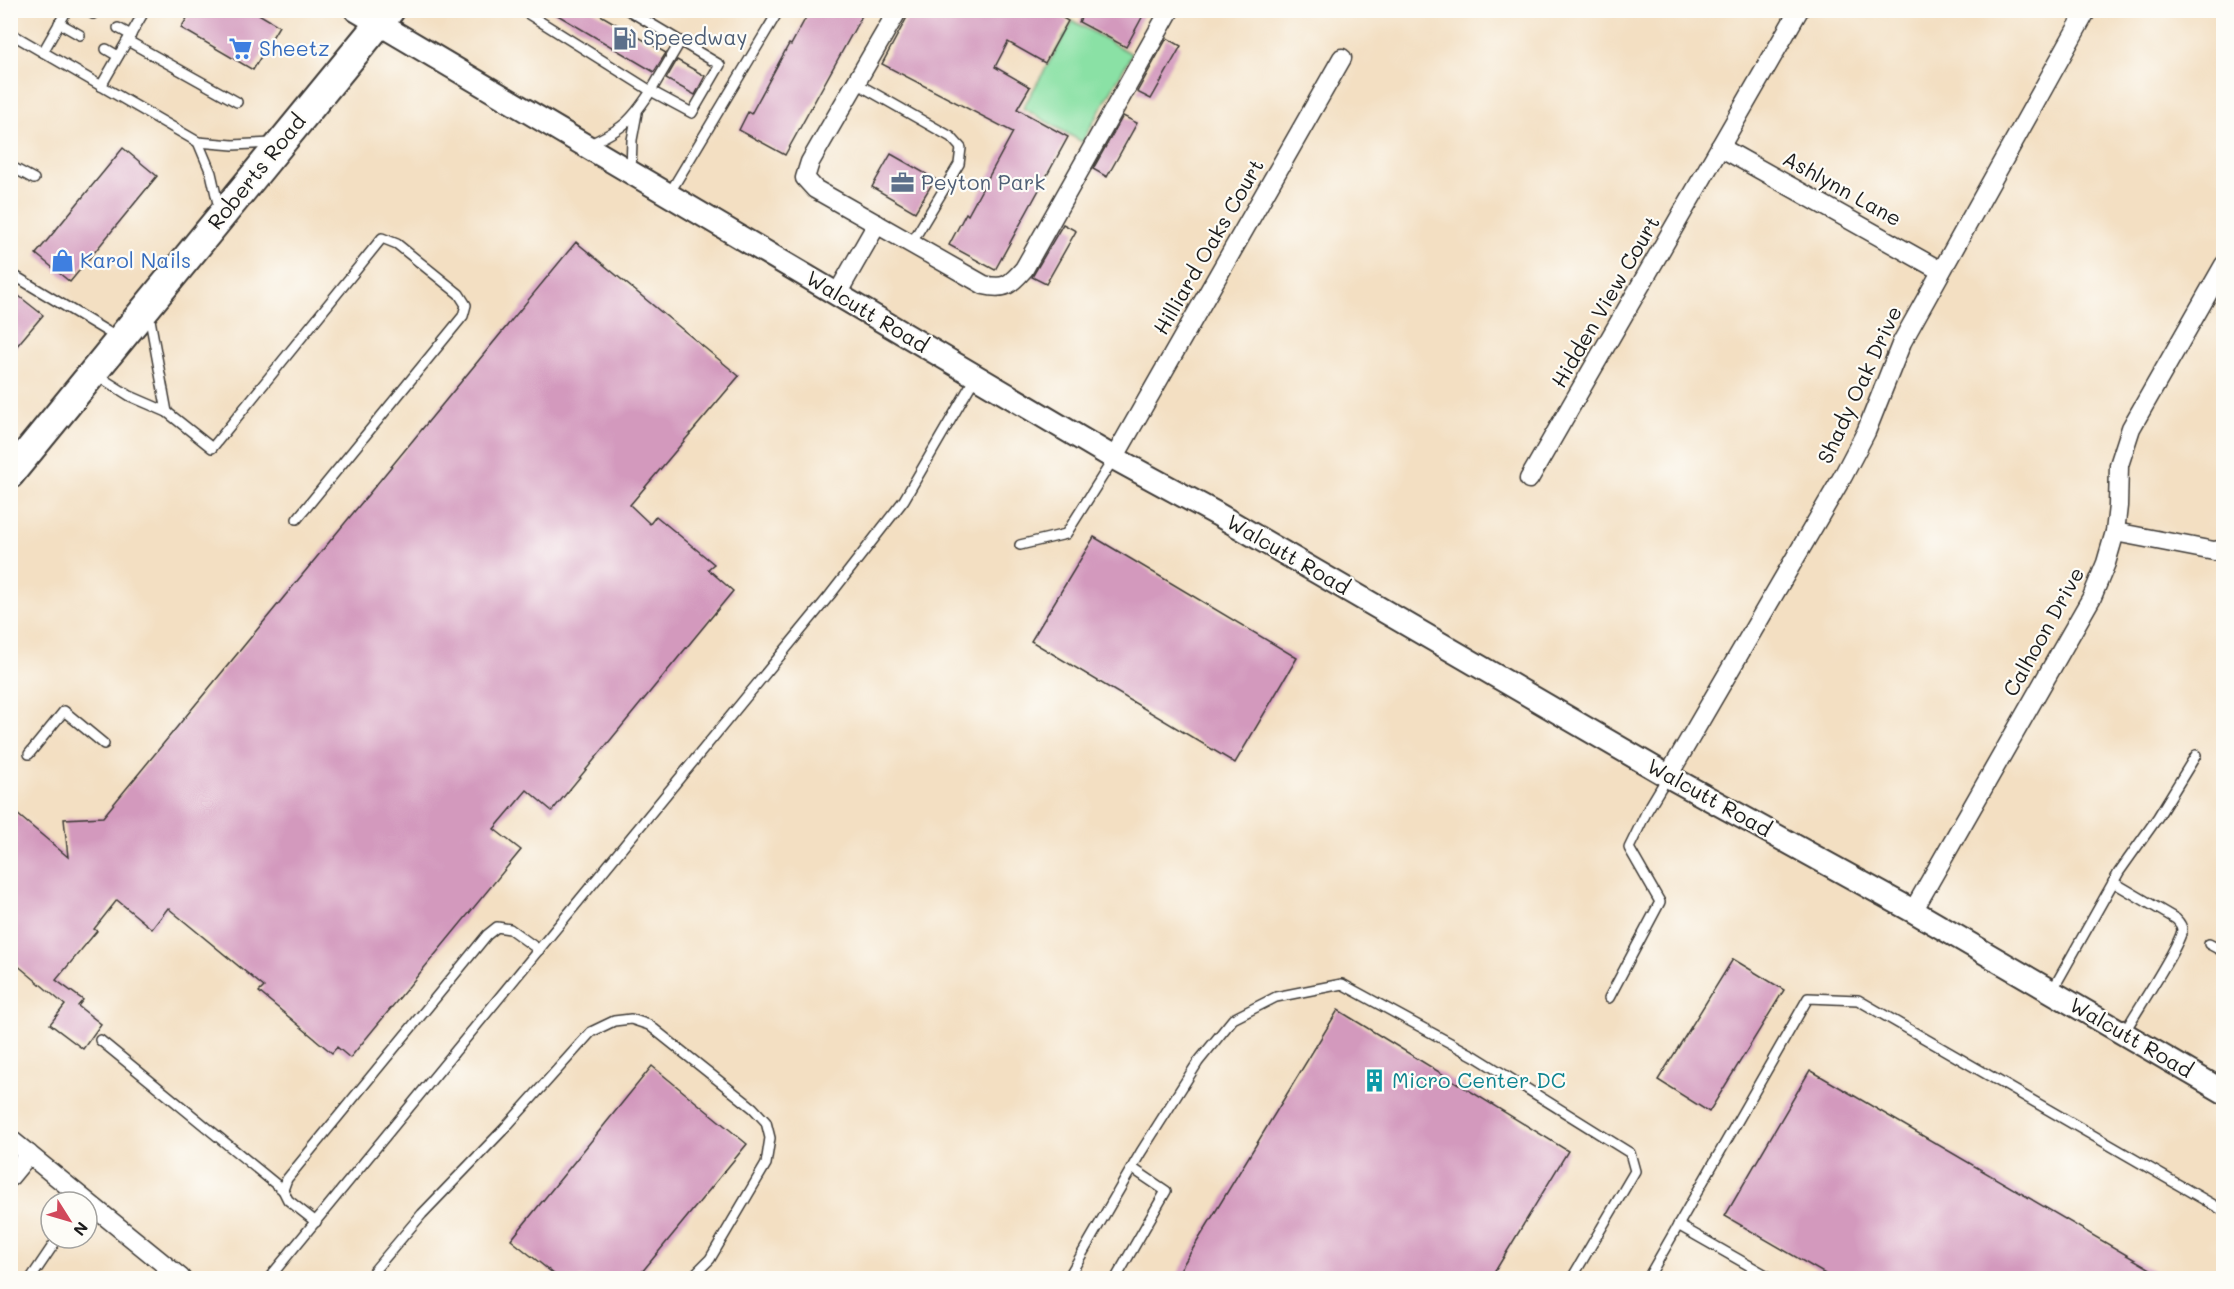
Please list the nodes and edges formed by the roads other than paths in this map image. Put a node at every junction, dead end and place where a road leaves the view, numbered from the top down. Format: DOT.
graph roads {
  1 [pos="67,10"];
  2 [pos="145,10"];
  3 [pos="522,10"];
  4 [pos="628,10"];
  5 [pos="779,10"];
  6 [pos="898,10"];
  7 [pos="1170,10"];
  8 [pos="1799,10"];
  9 [pos="2087,10"];
  10 [pos="375,15"];
  11 [pos="59,23"];
  12 [pos="118,28"];
  13 [pos="10,33"];
  14 [pos="80,35"];
  15 [pos="129,38"];
  16 [pos="680,42"];
  17 [pos="106,49"];
  18 [pos="43,52"];
  19 [pos="118,56"];
  20 [pos="1342,58"];
  21 [pos="856,83"];
  22 [pos="101,86"];
  23 [pos="651,92"];
  24 [pos="237,102"];
  25 [pos="637,113"];
  26 [pos="198,142"];
  27 [pos="281,143"];
  28 [pos="585,146"];
  29 [pos="1720,147"];
  30 [pos="10,166"];
  31 [pos="631,172"];
  32 [pos="34,179"];
  33 [pos="669,194"];
  34 [pos="221,216"];
  35 [pos="877,224"];
  36 [pos="911,243"];
  37 [pos="2223,265"];
  38 [pos="1941,271"];
  39 [pos="10,273"];
  40 [pos="837,294"];
  41 [pos="147,305"];
  42 [pos="120,339"];
  43 [pos="93,372"];
  44 [pos="976,376"];
  45 [pos="167,412"];
  46 [pos="1114,458"];
  47 [pos="10,474"];
  48 [pos="1530,479"];
  49 [pos="297,519"];
  50 [pos="2115,532"];
  51 [pos="1020,545"];
  52 [pos="2223,549"];
  53 [pos="104,744"];
  54 [pos="30,754"];
  55 [pos="2196,755"];
  56 [pos="1668,776"];
  57 [pos="2113,882"];
  58 [pos="1913,911"];
  59 [pos="2209,944"];
  60 [pos="539,950"];
  61 [pos="2223,952"];
  62 [pos="2051,992"];
  63 [pos="1609,998"];
  64 [pos="2123,1034"];
  65 [pos="100,1040"];
  66 [pos="2223,1092"];
  67 [pos="10,1139"];
  68 [pos="29,1154"];
  69 [pos="1132,1168"];
  70 [pos="10,1177"];
  71 [pos="71,1190"];
  72 [pos="283,1190"];
  73 [pos="2223,1211"];
  74 [pos="99,1213"];
  75 [pos="316,1222"];
  76 [pos="1678,1225"];
  77 [pos="50,1250"];
  78 [pos="31,1278"];
  79 [pos="181,1278"];
  80 [pos="269,1278"];
  81 [pos="368,1278"];
  82 [pos="691,1278"];
  83 [pos="1068,1278"];
  84 [pos="1116,1278"];
  85 [pos="1572,1278"];
  86 [pos="1648,1278"];
  87 [pos="1771,1278"];
  1 -- 11 [label="lane"];
  2 -- 15 [label="lane"];
  3 -- 23 [label="lane"];
  4 -- 16 [label="lane"];
  5 -- 33 [label="lane"];
  6 -- 21 [label="street"];
  7 -- 36 [label="street"];
  8 -- 29 [label="street, Hidden View Court"];
  9 -- 38 [label="street, Shady Oak Drive"];
  10 -- 27 [label="main road, Roberts Road"];
  10 -- 28 [label="street, Walcutt Road"];
  11 -- 14 [label="lane"];
  11 -- 18 [label="lane"];
  12 -- 15 [label="lane"];
  13 -- 18 [label="lane"];
  15 -- 19 [label="lane"];
  15 -- 24 [label="lane"];
  16 -- 23 [label="lane"];
  16 -- 23 [label="lane"];
  17 -- 19 [label="lane"];
  18 -- 22 [label="lane"];
  19 -- 22 [label="lane"];
  20 -- 46 [label="street, Hilliard Oaks Court"];
  21 -- 35 [label="street"];
  21 -- 36 [label="lane"];
  22 -- 26 [label="lane"];
  23 -- 25 [label="lane"];
  25 -- 28 [label="lane"];
  25 -- 31 [label="lane"];
  26 -- 27 [label="lane"];
  26 -- 34 [label="lane"];
  27 -- 34 [label="main road, Roberts Road"];
  28 -- 31 [label="street, Walcutt Road"];
  29 -- 38 [label="street, Ashlynn Lane"];
  29 -- 48 [label="street, Hidden View Court"];
  30 -- 32 [label="lane"];
  31 -- 33 [label="street, Walcutt Road"];
  33 -- 40 [label="street, Walcutt Road"];
  34 -- 41 [label="main road, Roberts Road"];
  35 -- 36 [label="street"];
  35 -- 40 [label="street"];
  37 -- 50 [label="street, Calhoon Drive"];
  38 -- 56 [label="street, Shady Oak Drive"];
  39 -- 42 [label="lane"];
  40 -- 44 [label="street, Walcutt Road"];
  41 -- 42 [label="main road, Roberts Road"];
  41 -- 45 [label="lane"];
  42 -- 43 [label="main road, Roberts Road"];
  43 -- 45 [label="lane"];
  43 -- 47 [label="main road, Roberts Road"];
  44 -- 46 [label="street, Walcutt Road"];
  44 -- 60 [label="lane"];
  45 -- 49 [label="lane"];
  46 -- 51 [label="lane"];
  46 -- 56 [label="street, Walcutt Road"];
  50 -- 52 [label="street"];
  50 -- 58 [label="street, Calhoon Drive"];
  53 -- 54 [label="lane"];
  55 -- 57 [label="lane"];
  56 -- 58 [label="street, Walcutt Road"];
  56 -- 63 [label="lane"];
  57 -- 62 [label="lane"];
  57 -- 64 [label="lane"];
  58 -- 62 [label="street, Walcutt Road"];
  59 -- 61 [label="lane"];
  60 -- 72 [label="lane"];
  60 -- 75 [label="lane"];
  62 -- 64 [label="street, Walcutt Road"];
  64 -- 66 [label="street, Walcutt Road"];
  65 -- 72 [label="lane"];
  67 -- 68 [label="street"];
  68 -- 70 [label="street"];
  68 -- 71 [label="street"];
  69 -- 83 [label="lane"];
  69 -- 84 [label="lane"];
  69 -- 85 [label="lane"];
  72 -- 75 [label="lane"];
  73 -- 76 [label="lane"];
  74 -- 79 [label="street"];
  75 -- 80 [label="lane"];
  76 -- 86 [label="lane"];
  76 -- 87 [label="lane"];
  77 -- 78 [label="lane"];
  81 -- 82 [label="lane"];
}
